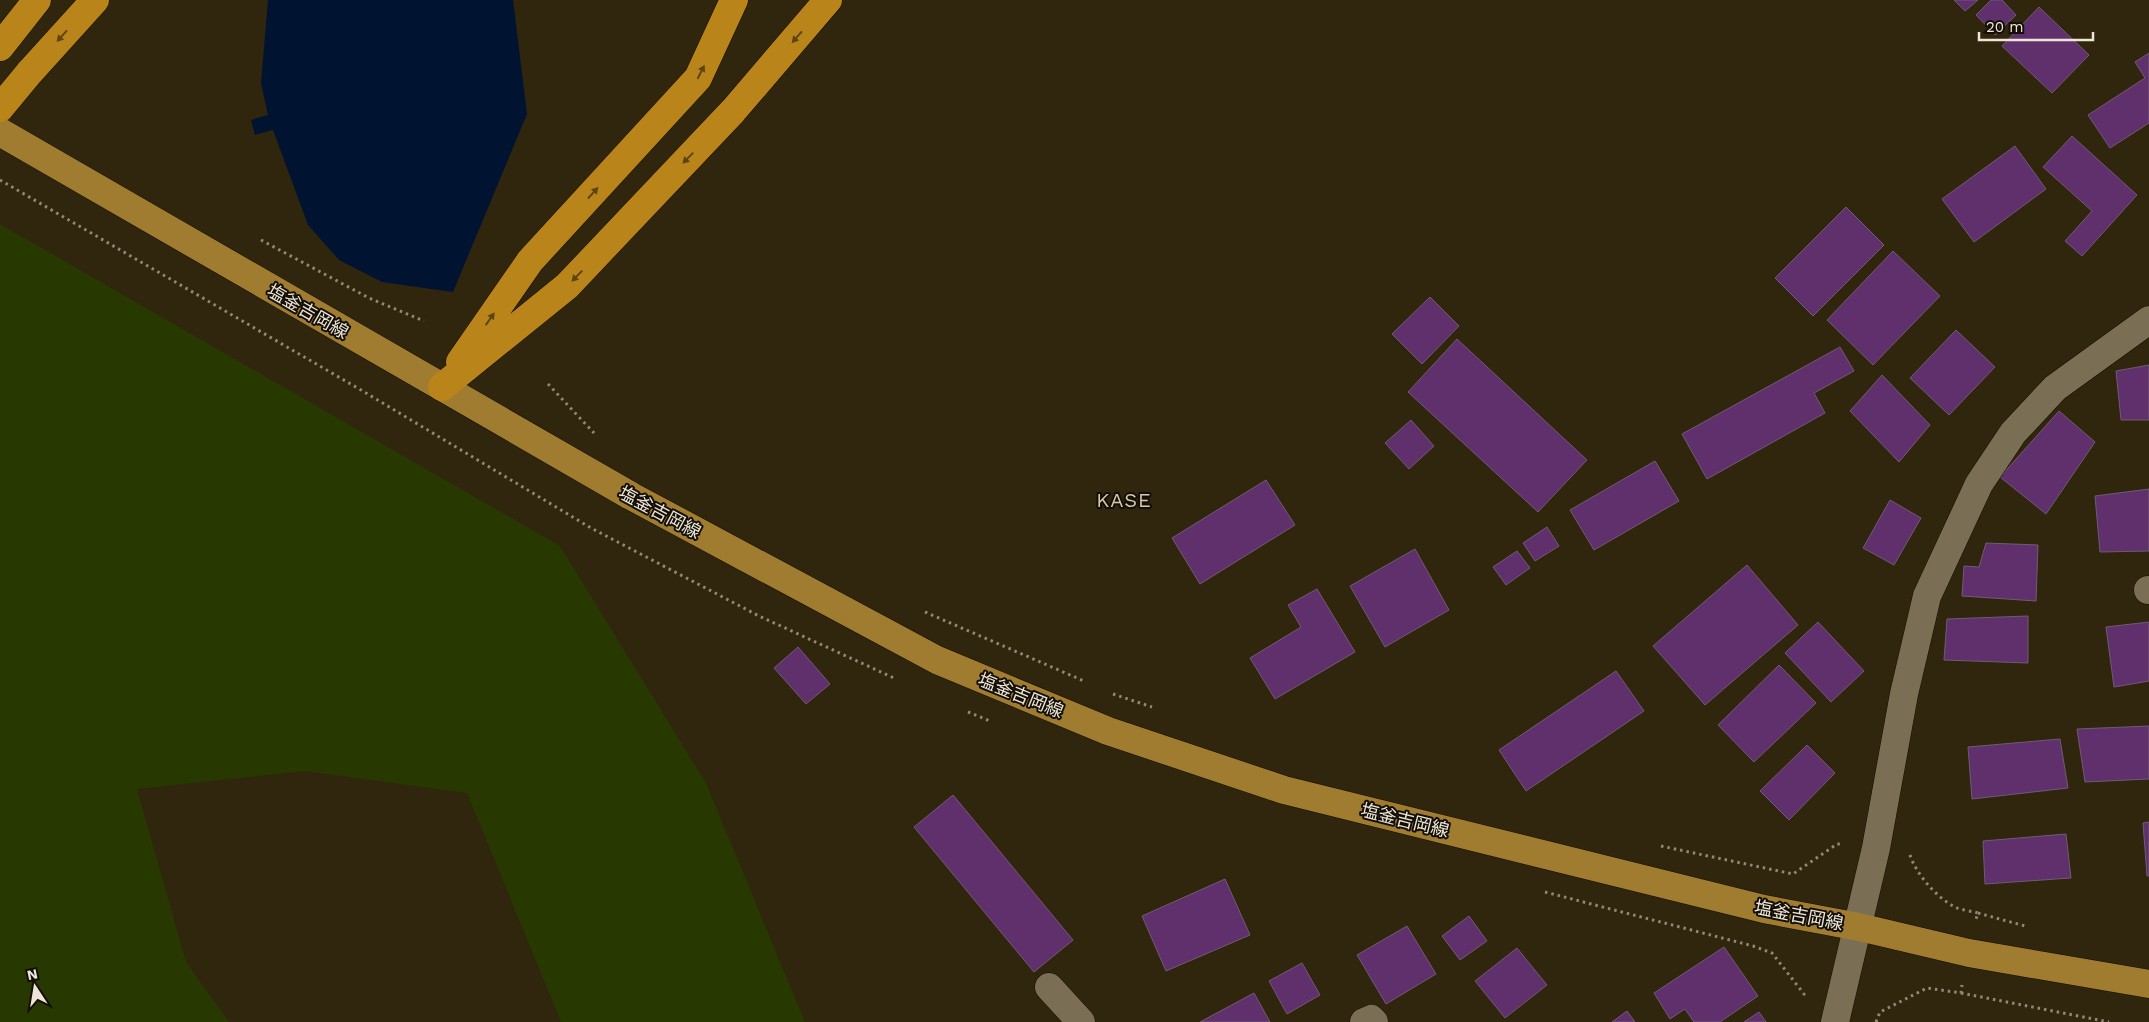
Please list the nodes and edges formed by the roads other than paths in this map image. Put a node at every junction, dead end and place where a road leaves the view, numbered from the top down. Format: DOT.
graph roads {
  1 [pos="36,0"];
  2 [pos="95,0"];
  3 [pos="734,0"];
  4 [pos="828,0"];
  5 [pos="0,47"];
  6 [pos="0,108"];
  7 [pos="0,132"];
  8 [pos="2149,320"];
  9 [pos="442,387"];
  10 [pos="1858,927"];
  11 [pos="2149,984"];
  12 [pos="1049,987"];
  13 [pos="1081,1022"];
  14 [pos="1364,1022"];
  15 [pos="1374,1022"];
  16 [pos="1835,1022"];
  1 -- 5 [label="highway"];
  2 -- 6 [label="highway, one-way, bridge"];
  9 -- 3 [label="highway, one-way"];
  4 -- 9 [label="highway, one-way"];
  7 -- 9 [label="main road, 塩釜吉岡線"];
  8 -- 10 [label="street"];
  9 -- 10 [label="main road, 塩釜吉岡線"];
  10 -- 11 [label="main road, 塩釜吉岡線"];
  10 -- 16 [label="street"];
  12 -- 13 [label="street"];
  14 -- 15 [label="street"];
}
